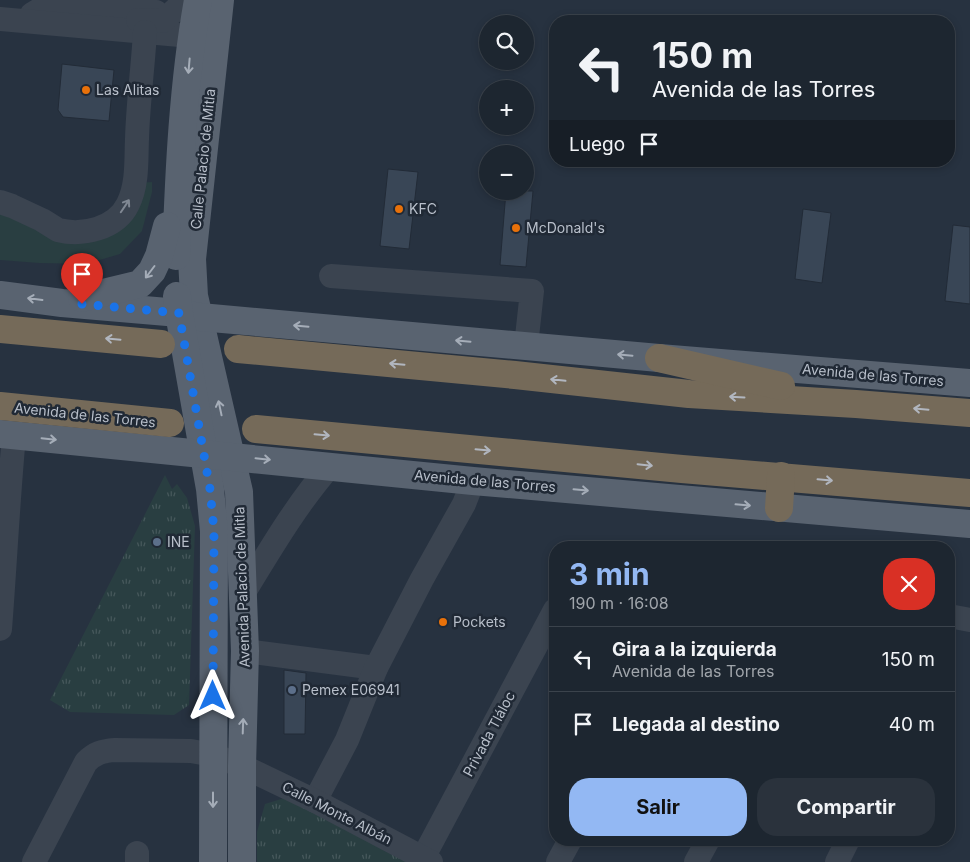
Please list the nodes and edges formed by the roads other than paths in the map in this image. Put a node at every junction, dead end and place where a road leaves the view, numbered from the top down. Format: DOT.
graph roads {
  1 [pos="198,0"];
  2 [pos="220,0"];
  3 [pos="180,7"];
  4 [pos="16,18"];
  5 [pos="145,32"];
  6 [pos="204,35"];
  7 [pos="179,176"];
  8 [pos="0,202"];
  9 [pos="331,276"];
  10 [pos="0,295"];
  11 [pos="62,303"];
  12 [pos="189,315"];
  13 [pos="0,329"];
  14 [pos="161,344"];
  15 [pos="526,346"];
  16 [pos="238,349"];
  17 [pos="659,358"];
  18 [pos="970,383"];
  19 [pos="856,404"];
  20 [pos="0,406"];
  21 [pos="970,413"];
  22 [pos="170,423"];
  23 [pos="256,429"];
  24 [pos="7,435"];
  25 [pos="203,454"];
  26 [pos="231,456"];
  27 [pos="330,466"];
  28 [pos="781,476"];
  29 [pos="474,481"];
  30 [pos="970,493"];
  31 [pos="779,508"];
  32 [pos="970,524"];
  33 [pos="243,594"];
  34 [pos="955,617"];
  35 [pos="970,620"];
  36 [pos="549,622"];
  37 [pos="0,629"];
  38 [pos="245,651"];
  39 [pos="376,668"];
  40 [pos="213,756"];
  41 [pos="242,766"];
  42 [pos="315,801"];
  43 [pos="567,846"];
  44 [pos="705,846"];
  45 [pos="845,846"];
  46 [pos="427,860"];
  47 [pos="34,862"];
  48 [pos="213,862"];
  49 [pos="242,862"];
  50 [pos="558,862"];
  51 [pos="696,862"];
  52 [pos="837,862"];
  1 -- 6 [label="main road, Calle Palacio de Mitla"];
  2 -- 6 [label="main road, Calle Palacio de Mitla"];
  3 -- 4 [label="street"];
  4 -- 5 [label="street"];
  5 -- 6 [label="street"];
  8 -- 5 [label="street, one-way"];
  6 -- 7 [label="main road, Calle Palacio de Mitla, one-way"];
  6 -- 12 [label="main road, Calle Palacio de Mitla"];
  7 -- 11 [label="main road, one-way"];
  7 -- 12 [label="main road, Calle Palacio de Mitla"];
  9 -- 15 [label="street"];
  11 -- 10 [label="main road, Avenida de las Torres, one-way"];
  11 -- 12 [label="main road, Avenida de las Torres"];
  15 -- 12 [label="main road, Avenida de las Torres, one-way"];
  12 -- 25 [label="main road, Avenida Palacio de Mitla"];
  26 -- 12 [label="main road, Avenida Palacio de Mitla, one-way"];
  14 -- 13 [label="highway, one-way"];
  17 -- 15 [label="main road, Avenida de las Torres, one-way"];
  19 -- 16 [label="highway, one-way"];
  17 -- 18 [label="main road, Avenida de las Torres"];
  17 -- 19 [label="highway"];
  21 -- 19 [label="highway, one-way"];
  20 -- 22 [label="highway, Avenida de las Torres"];
  23 -- 28 [label="highway, one-way"];
  24 -- 25 [label="main road, Avenida de las Torres, one-way"];
  24 -- 37 [label="street"];
  25 -- 26 [label="main road, Avenida de las Torres"];
  25 -- 40 [label="main road, Avenida Palacio de Mitla"];
  26 -- 27 [label="main road, Avenida de las Torres, one-way"];
  26 -- 33 [label="main road, Avenida Palacio de Mitla"];
  27 -- 29 [label="main road, Avenida de las Torres"];
  27 -- 33 [label="street"];
  28 -- 30 [label="highway, one-way"];
  28 -- 31 [label="highway"];
  29 -- 31 [label="main road, Avenida de las Torres, one-way"];
  29 -- 39 [label="street"];
  31 -- 32 [label="main road, Avenida de las Torres"];
  33 -- 38 [label="main road, Avenida Palacio de Mitla"];
  34 -- 35 [label="street"];
  36 -- 46 [label="street, Privada Tláloc"];
  38 -- 39 [label="street"];
  41 -- 38 [label="main road, Avenida Palacio de Mitla, one-way"];
  39 -- 42 [label="street"];
  40 -- 41 [label="street"];
  40 -- 47 [label="street"];
  40 -- 48 [label="main road, Avenida Palacio de Mitla, one-way"];
  41 -- 42 [label="street, Calle Monte Albán"];
  41 -- 49 [label="main road, Avenida Palacio de Mitla"];
  42 -- 46 [label="street, Calle Monte Albán"];
  43 -- 50 [label="street"];
  44 -- 51 [label="street"];
  45 -- 52 [label="street"];
}
